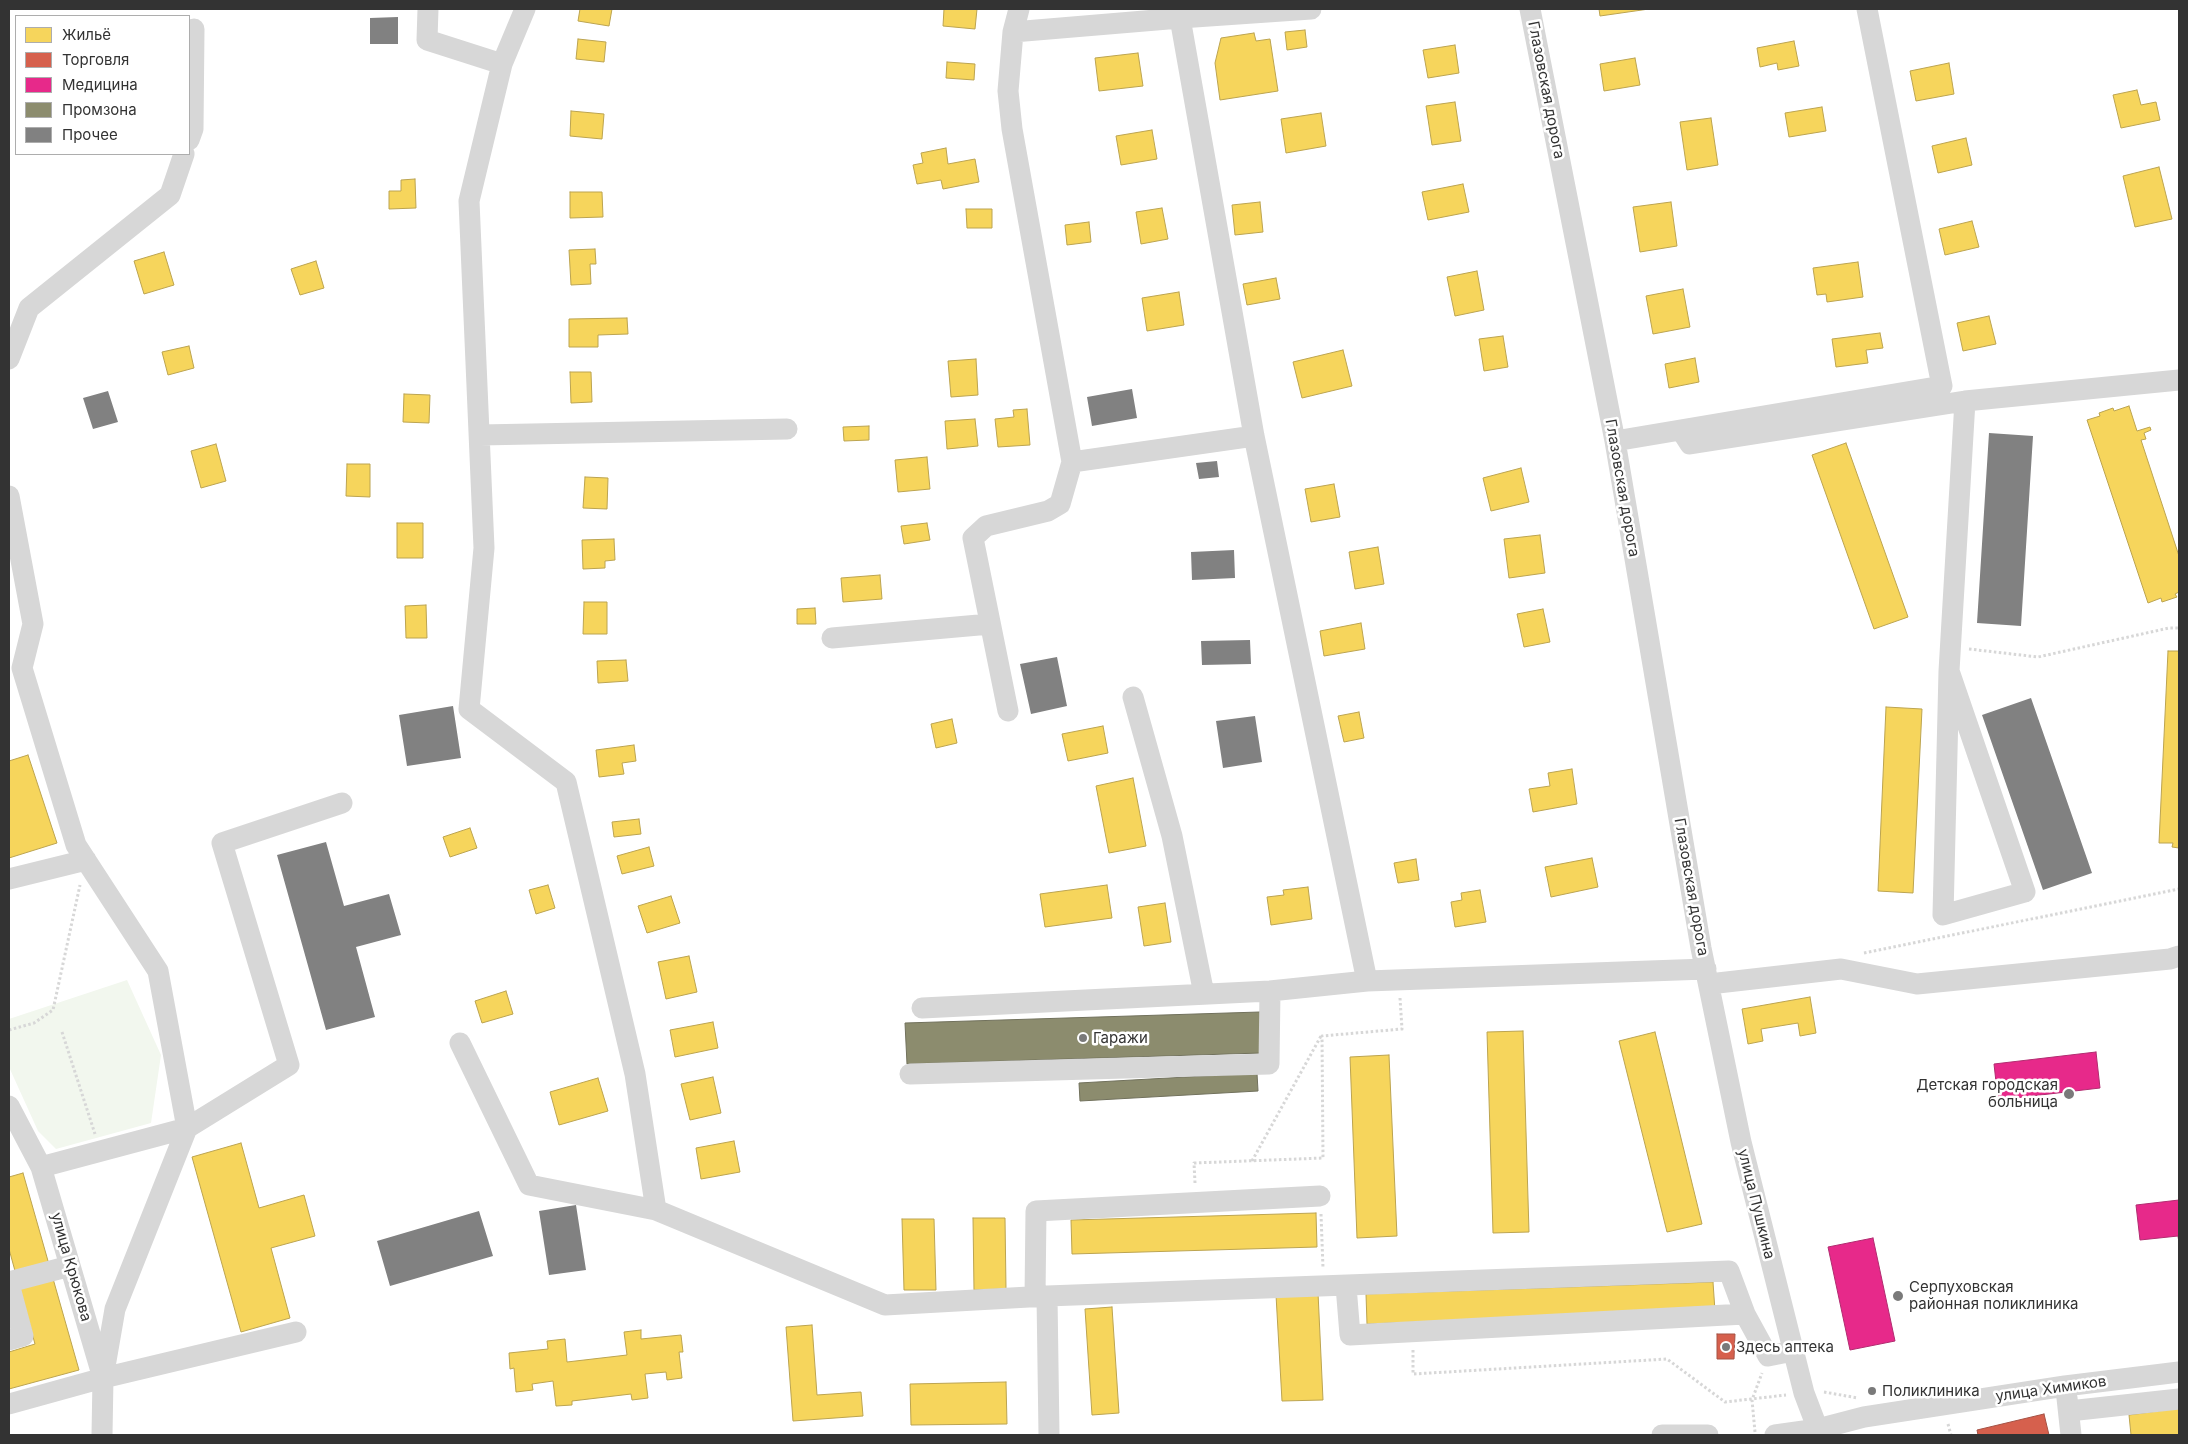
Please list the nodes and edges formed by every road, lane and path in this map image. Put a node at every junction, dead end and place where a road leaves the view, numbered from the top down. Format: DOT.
graph roads {
  1 [pos="428,9"];
  2 [pos="525,9"];
  3 [pos="1019,9"];
  4 [pos="1311,9"];
  5 [pos="1530,9"];
  6 [pos="1867,9"];
  7 [pos="1180,18"];
  8 [pos="194,29"];
  9 [pos="1013,32"];
  10 [pos="502,64"];
  11 [pos="190,137"];
  12 [pos="184,155"];
  13 [pos="9,359"];
  14 [pos="2179,380"];
  15 [pos="1965,401"];
  16 [pos="787,429"];
  17 [pos="1681,430"];
  18 [pos="480,435"];
  19 [pos="1254,436"];
  20 [pos="1615,441"];
  21 [pos="1072,462"];
  22 [pos="9,496"];
  23 [pos="990,624"];
  24 [pos="2179,628"];
  25 [pos="832,638"];
  26 [pos="1951,646"];
  27 [pos="15,670"];
  28 [pos="1949,671"];
  29 [pos="1133,697"];
  30 [pos="1008,711"];
  31 [pos="342,803"];
  32 [pos="86,860"];
  33 [pos="9,879"];
  34 [pos="2179,890"];
  35 [pos="2179,956"];
  36 [pos="1841,969"];
  37 [pos="1708,977"];
  38 [pos="1400,980"];
  39 [pos="1367,981"];
  40 [pos="1270,992"];
  41 [pos="1204,994"];
  42 [pos="922,1008"];
  43 [pos="9,1030"];
  44 [pos="62,1032"];
  45 [pos="1322,1036"];
  46 [pos="460,1043"];
  47 [pos="910,1074"];
  48 [pos="9,1106"];
  49 [pos="187,1128"];
  50 [pos="101,1151"];
  51 [pos="1252,1161"];
  52 [pos="41,1167"];
  53 [pos="1320,1196"];
  54 [pos="1196,1202"];
  55 [pos="656,1210"];
  56 [pos="70,1266"];
  57 [pos="9,1283"];
  58 [pos="1346,1286"];
  59 [pos="1324,1287"];
  60 [pos="1041,1296"];
  61 [pos="1745,1314"];
  62 [pos="1413,1330"];
  63 [pos="296,1332"];
  64 [pos="9,1340"];
  65 [pos="1793,1351"];
  66 [pos="1768,1356"];
  67 [pos="2179,1372"];
  68 [pos="103,1378"];
  69 [pos="2065,1386"];
  70 [pos="2179,1399"];
  71 [pos="1752,1400"];
  72 [pos="9,1404"];
  73 [pos="2068,1411"];
  74 [pos="1948,1422"];
  75 [pos="1819,1432"];
  76 [pos="102,1435"];
  77 [pos="1049,1435"];
  78 [pos="1662,1435"];
  79 [pos="1708,1435"];
  80 [pos="1756,1435"];
  81 [pos="1775,1435"];
  82 [pos="1951,1435"];
  83 [pos="2071,1435"];
  1 -- 10 [label="street"];
  2 -- 10 [label="street"];
  3 -- 9 [label="street"];
  4 -- 7 [label="street"];
  5 -- 20 [label="street, Глазовская дорога"];
  6 -- 17 [label="street"];
  7 -- 9 [label="street"];
  7 -- 19 [label="street"];
  8 -- 11 [label="street"];
  9 -- 21 [label="street"];
  10 -- 18 [label="street"];
  12 -- 13 [label="street"];
  14 -- 15 [label="street"];
  15 -- 17 [label="street"];
  15 -- 26 [label="street"];
  16 -- 18 [label="street"];
  17 -- 20 [label="street"];
  18 -- 55 [label="street"];
  19 -- 21 [label="street"];
  19 -- 39 [label="street"];
  20 -- 37 [label="street, Глазовская дорога"];
  21 -- 23 [label="street"];
  22 -- 27 [label="street"];
  23 -- 25 [label="street"];
  23 -- 30 [label="street"];
  24 -- 26 [label="path"];
  26 -- 28 [label="street"];
  27 -- 32 [label="street"];
  28 -- 28 [label="street"];
  29 -- 41 [label="street"];
  31 -- 49 [label="street"];
  32 -- 33 [label="street"];
  32 -- 43 [label="path"];
  32 -- 49 [label="street"];
  34 -- 36 [label="path"];
  35 -- 36 [label="street"];
  36 -- 37 [label="street"];
  37 -- 38 [label="street"];
  37 -- 65 [label="street, улица Пушкина"];
  38 -- 39 [label="street"];
  38 -- 45 [label="path"];
  39 -- 40 [label="street"];
  40 -- 41 [label="street"];
  40 -- 47 [label="street"];
  41 -- 42 [label="street"];
  44 -- 50 [label="path"];
  45 -- 51 [label="path"];
  45 -- 51 [label="path"];
  46 -- 55 [label="street"];
  48 -- 52 [label="street, улица Крюкова"];
  49 -- 50 [label="street"];
  49 -- 68 [label="street"];
  50 -- 52 [label="street"];
  51 -- 54 [label="path"];
  52 -- 56 [label="street, улица Крюкова"];
  53 -- 54 [label="street"];
  53 -- 59 [label="path"];
  54 -- 60 [label="street"];
  55 -- 60 [label="street"];
  56 -- 57 [label="street"];
  56 -- 68 [label="street, улица Крюкова"];
  57 -- 64 [label="street"];
  58 -- 59 [label="street"];
  58 -- 61 [label="street"];
  58 -- 62 [label="street"];
  59 -- 60 [label="street"];
  60 -- 77 [label="street"];
  61 -- 62 [label="street"];
  61 -- 66 [label="street"];
  62 -- 71 [label="path"];
  63 -- 68 [label="street"];
  65 -- 66 [label="street"];
  65 -- 75 [label="street, улица Пушкина"];
  66 -- 71 [label="path"];
  67 -- 69 [label="street, улица Химиков"];
  68 -- 72 [label="street"];
  68 -- 76 [label="street, улица Крюкова"];
  69 -- 73 [label="street"];
  69 -- 75 [label="street, улица Химиков"];
  70 -- 73 [label="street"];
  71 -- 80 [label="path"];
  73 -- 83 [label="street"];
  74 -- 82 [label="path"];
  75 -- 81 [label="street, улица Химиков"];
  78 -- 79 [label="street"];
}
